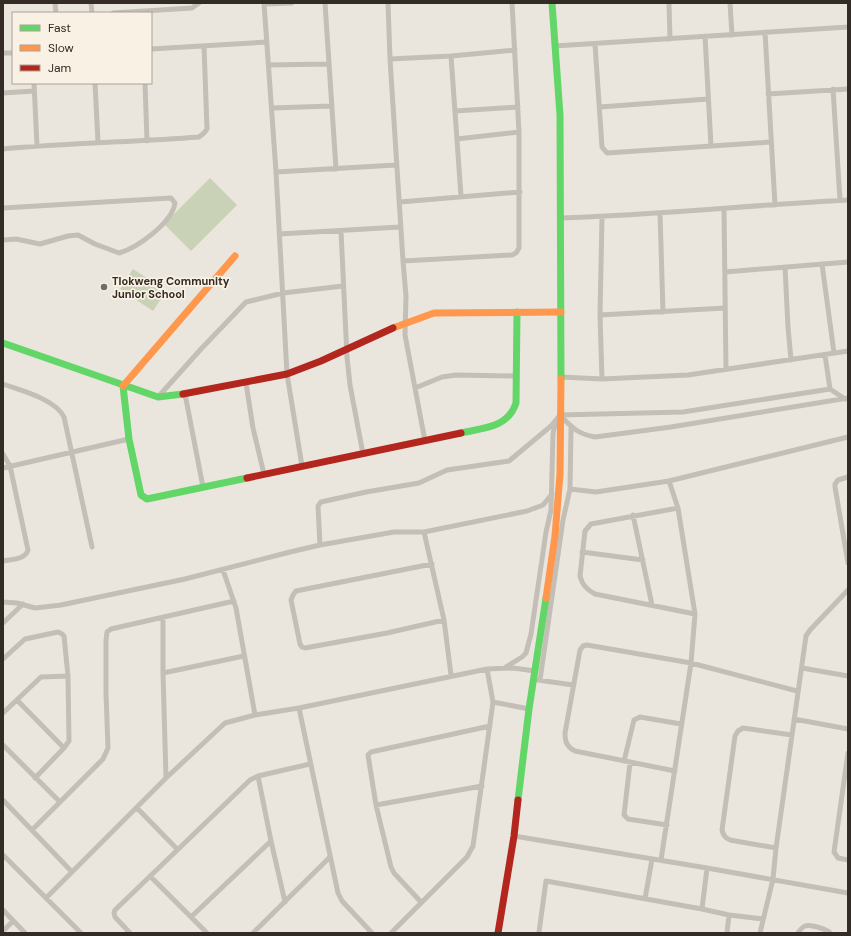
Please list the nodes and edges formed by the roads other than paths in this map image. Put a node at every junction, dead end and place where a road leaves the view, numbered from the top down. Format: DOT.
graph roads {
  1 [pos="199,3"];
  2 [pos="292,3"];
  3 [pos="325,3"];
  4 [pos="388,3"];
  5 [pos="512,3"];
  6 [pos="552,3"];
  7 [pos="669,3"];
  8 [pos="730,3"];
  9 [pos="264,4"];
  10 [pos="129,12"];
  11 [pos="848,27"];
  12 [pos="765,32"];
  13 [pos="732,34"];
  14 [pos="705,36"];
  15 [pos="670,39"];
  16 [pos="267,42"];
  17 [pos="595,44"];
  18 [pos="204,46"];
  19 [pos="555,46"];
  20 [pos="152,50"];
  21 [pos="515,50"];
  22 [pos="451,56"];
  23 [pos="390,59"];
  24 [pos="328,64"];
  25 [pos="269,66"];
  26 [pos="34,84"];
  27 [pos="95,84"];
  28 [pos="145,84"];
  29 [pos="848,89"];
  30 [pos="833,90"];
  31 [pos="34,91"];
  32 [pos="3,92"];
  33 [pos="768,94"];
  34 [pos="708,99"];
  35 [pos="331,106"];
  36 [pos="518,107"];
  37 [pos="600,107"];
  38 [pos="272,108"];
  39 [pos="455,111"];
  40 [pos="519,132"];
  41 [pos="457,140"];
  42 [pos="147,141"];
  43 [pos="98,142"];
  44 [pos="771,142"];
  45 [pos="37,146"];
  46 [pos="711,146"];
  47 [pos="3,149"];
  48 [pos="396,165"];
  49 [pos="336,169"];
  50 [pos="276,172"];
  51 [pos="520,192"];
  52 [pos="461,196"];
  53 [pos="840,200"];
  54 [pos="848,200"];
  55 [pos="400,202"];
  56 [pos="775,205"];
  57 [pos="3,208"];
  58 [pos="724,209"];
  59 [pos="660,213"];
  60 [pos="602,217"];
  61 [pos="560,218"];
  62 [pos="400,227"];
  63 [pos="341,231"];
  64 [pos="279,234"];
  65 [pos="3,240"];
  66 [pos="235,256"];
  67 [pos="402,261"];
  68 [pos="848,262"];
  69 [pos="822,264"];
  70 [pos="785,268"];
  71 [pos="725,272"];
  72 [pos="344,286"];
  73 [pos="283,293"];
  74 [pos="725,308"];
  75 [pos="517,312"];
  76 [pos="561,312"];
  77 [pos="663,312"];
  78 [pos="600,315"];
  79 [pos="405,323"];
  80 [pos="3,343"];
  81 [pos="347,350"];
  82 [pos="848,351"];
  83 [pos="834,353"];
  84 [pos="825,354"];
  85 [pos="792,360"];
  86 [pos="726,369"];
  87 [pos="288,374"];
  88 [pos="517,376"];
  89 [pos="561,377"];
  90 [pos="602,379"];
  91 [pos="246,382"];
  92 [pos="3,384"];
  93 [pos="123,386"];
  94 [pos="415,388"];
  95 [pos="830,389"];
  96 [pos="184,394"];
  97 [pos="158,397"];
  98 [pos="847,399"];
  99 [pos="560,417"];
  100 [pos="571,428"];
  101 [pos="129,438"];
  102 [pos="848,438"];
  103 [pos="425,441"];
  104 [pos="71,453"];
  105 [pos="3,454"];
  106 [pos="363,454"];
  107 [pos="10,466"];
  108 [pos="302,466"];
  109 [pos="3,468"];
  110 [pos="264,474"];
  111 [pos="848,477"];
  112 [pos="669,482"];
  113 [pos="203,488"];
  114 [pos="570,489"];
  115 [pos="552,494"];
  116 [pos="678,508"];
  117 [pos="633,515"];
  118 [pos="424,532"];
  119 [pos="320,545"];
  120 [pos="92,547"];
  121 [pos="582,552"];
  122 [pos="3,560"];
  123 [pos="643,560"];
  124 [pos="848,563"];
  125 [pos="432,564"];
  126 [pos="223,570"];
  127 [pos="848,590"];
  128 [pos="234,601"];
  129 [pos="3,602"];
  130 [pos="23,604"];
  131 [pos="652,605"];
  132 [pos="695,614"];
  133 [pos="163,617"];
  134 [pos="444,620"];
  135 [pos="3,623"];
  136 [pos="244,656"];
  137 [pos="3,659"];
  138 [pos="691,663"];
  139 [pos="505,667"];
  140 [pos="802,668"];
  141 [pos="487,669"];
  142 [pos="535,671"];
  143 [pos="162,672"];
  144 [pos="451,675"];
  145 [pos="68,676"];
  146 [pos="848,676"];
  147 [pos="537,680"];
  148 [pos="573,686"];
  149 [pos="797,691"];
  150 [pos="17,700"];
  151 [pos="493,702"];
  152 [pos="299,708"];
  153 [pos="529,709"];
  154 [pos="3,713"];
  155 [pos="255,715"];
  156 [pos="794,720"];
  157 [pos="681,724"];
  158 [pos="490,726"];
  159 [pos="848,729"];
  160 [pos="792,735"];
  161 [pos="3,745"];
  162 [pos="64,748"];
  163 [pos="848,753"];
  164 [pos="627,762"];
  165 [pos="310,764"];
  166 [pos="675,771"];
  167 [pos="258,776"];
  168 [pos="35,778"];
  169 [pos="166,778"];
  170 [pos="482,786"];
  171 [pos="842,797"];
  172 [pos="848,798"];
  173 [pos="3,800"];
  174 [pos="60,802"];
  175 [pos="376,805"];
  176 [pos="137,808"];
  177 [pos="666,825"];
  178 [pos="32,830"];
  179 [pos="514,836"];
  180 [pos="270,841"];
  181 [pos="776,848"];
  182 [pos="177,850"];
  183 [pos="3,855"];
  184 [pos="330,857"];
  185 [pos="652,859"];
  186 [pos="662,860"];
  187 [pos="848,860"];
  188 [pos="707,868"];
  189 [pos="72,872"];
  190 [pos="150,876"];
  191 [pos="773,879"];
  192 [pos="848,893"];
  193 [pos="46,898"];
  194 [pos="645,899"];
  195 [pos="285,902"];
  196 [pos="421,902"];
  197 [pos="702,909"];
  198 [pos="3,910"];
  199 [pos="729,915"];
  200 [pos="191,917"];
  201 [pos="762,919"];
  202 [pos="13,921"];
  203 [pos="3,931"];
  204 [pos="25,933"];
  205 [pos="81,933"];
  206 [pos="130,933"];
  207 [pos="207,933"];
  208 [pos="253,933"];
  209 [pos="372,933"];
  210 [pos="391,933"];
  211 [pos="498,933"];
  212 [pos="540,933"];
  213 [pos="727,933"];
  214 [pos="760,933"];
  215 [pos="798,933"];
  216 [pos="830,933"];
  1 -- 10 [label="street"];
  2 -- 9 [label="street"];
  3 -- 24 [label="street"];
  4 -- 23 [label="street"];
  5 -- 21 [label="street"];
  6 -- 19 [label="street"];
  7 -- 15 [label="street"];
  8 -- 13 [label="street"];
  9 -- 16 [label="street"];
  11 -- 12 [label="street"];
  12 -- 13 [label="street"];
  12 -- 33 [label="street"];
  13 -- 14 [label="street"];
  14 -- 15 [label="street"];
  14 -- 34 [label="street"];
  15 -- 17 [label="street"];
  16 -- 18 [label="street"];
  16 -- 25 [label="street"];
  17 -- 19 [label="street"];
  17 -- 37 [label="street"];
  18 -- 20 [label="street"];
  18 -- 42 [label="street"];
  19 -- 61 [label="street"];
  21 -- 22 [label="street"];
  21 -- 36 [label="street"];
  22 -- 23 [label="street"];
  22 -- 39 [label="street"];
  23 -- 48 [label="street"];
  24 -- 25 [label="street"];
  24 -- 35 [label="street"];
  25 -- 38 [label="street"];
  26 -- 31 [label="street"];
  27 -- 43 [label="street"];
  28 -- 42 [label="street"];
  29 -- 30 [label="street"];
  30 -- 33 [label="street"];
  30 -- 53 [label="street"];
  31 -- 32 [label="street"];
  31 -- 45 [label="street"];
  33 -- 44 [label="street"];
  34 -- 37 [label="street"];
  34 -- 46 [label="street"];
  35 -- 38 [label="street"];
  35 -- 49 [label="street"];
  36 -- 39 [label="street"];
  36 -- 40 [label="street"];
  37 -- 46 [label="street"];
  38 -- 50 [label="street"];
  39 -- 41 [label="street"];
  40 -- 41 [label="street"];
  40 -- 51 [label="street"];
  41 -- 52 [label="street"];
  42 -- 43 [label="street"];
  43 -- 45 [label="street"];
  44 -- 46 [label="street"];
  44 -- 56 [label="street"];
  45 -- 47 [label="street"];
  48 -- 49 [label="street"];
  48 -- 55 [label="street"];
  49 -- 50 [label="street"];
  50 -- 64 [label="street"];
  51 -- 52 [label="street"];
  51 -- 67 [label="street"];
  52 -- 55 [label="street"];
  53 -- 54 [label="street"];
  53 -- 56 [label="street"];
  55 -- 62 [label="street"];
  56 -- 58 [label="street"];
  57 -- 65 [label="street"];
  58 -- 59 [label="street"];
  58 -- 71 [label="street"];
  59 -- 60 [label="street"];
  59 -- 77 [label="street"];
  60 -- 61 [label="street"];
  60 -- 78 [label="street"];
  61 -- 76 [label="street"];
  62 -- 63 [label="street"];
  62 -- 67 [label="street"];
  63 -- 64 [label="street"];
  63 -- 72 [label="street"];
  64 -- 73 [label="street"];
  66 -- 93 [label="street"];
  67 -- 79 [label="street"];
  68 -- 69 [label="street"];
  69 -- 70 [label="street"];
  69 -- 83 [label="street"];
  70 -- 71 [label="street"];
  70 -- 85 [label="street"];
  71 -- 74 [label="street"];
  72 -- 73 [label="street"];
  72 -- 81 [label="street"];
  73 -- 87 [label="street"];
  73 -- 97 [label="street"];
  74 -- 77 [label="street"];
  74 -- 86 [label="street"];
  75 -- 76 [label="street"];
  75 -- 79 [label="street"];
  75 -- 88 [label="street"];
  76 -- 89 [label="street"];
  77 -- 78 [label="street"];
  78 -- 90 [label="street"];
  79 -- 81 [label="street"];
  79 -- 94 [label="street"];
  80 -- 93 [label="street"];
  81 -- 87 [label="street"];
  81 -- 106 [label="street"];
  82 -- 83 [label="street"];
  83 -- 84 [label="street"];
  84 -- 85 [label="street"];
  84 -- 95 [label="street"];
  85 -- 86 [label="street"];
  86 -- 90 [label="street"];
  87 -- 91 [label="street"];
  87 -- 108 [label="street"];
  88 -- 94 [label="street"];
  88 -- 103 [label="street"];
  89 -- 90 [label="street"];
  89 -- 99 [label="street"];
  91 -- 96 [label="street"];
  91 -- 110 [label="street"];
  92 -- 104 [label="street"];
  93 -- 97 [label="street"];
  93 -- 101 [label="street"];
  94 -- 103 [label="street"];
  95 -- 98 [label="street"];
  95 -- 99 [label="street"];
  96 -- 97 [label="street"];
  96 -- 113 [label="street"];
  98 -- 100 [label="street"];
  99 -- 100 [label="street"];
  99 -- 115 [label="street"];
  99 -- 119 [label="street"];
  99 -- 142 [label="street"];
  100 -- 114 [label="street"];
  101 -- 104 [label="street"];
  101 -- 113 [label="street"];
  102 -- 112 [label="street"];
  103 -- 106 [label="street"];
  104 -- 107 [label="street"];
  104 -- 120 [label="street"];
  105 -- 107 [label="street"];
  106 -- 108 [label="street"];
  107 -- 109 [label="street"];
  107 -- 122 [label="street"];
  108 -- 110 [label="street"];
  110 -- 113 [label="street"];
  111 -- 124 [label="street"];
  112 -- 114 [label="street"];
  112 -- 116 [label="street"];
  114 -- 147 [label="street"];
  115 -- 118 [label="street"];
  115 -- 139 [label="street"];
  116 -- 117 [label="street"];
  116 -- 132 [label="street"];
  117 -- 121 [label="street"];
  117 -- 123 [label="street"];
  118 -- 119 [label="street"];
  118 -- 125 [label="street"];
  119 -- 126 [label="street"];
  121 -- 123 [label="street"];
  121 -- 131 [label="street"];
  123 -- 131 [label="street"];
  125 -- 134 [label="street"];
  125 -- 134 [label="street"];
  126 -- 128 [label="street"];
  126 -- 130 [label="street"];
  127 -- 140 [label="street"];
  128 -- 133 [label="street"];
  128 -- 136 [label="street"];
  129 -- 130 [label="street"];
  130 -- 135 [label="street"];
  131 -- 132 [label="street"];
  132 -- 138 [label="street"];
  133 -- 143 [label="street"];
  133 -- 174 [label="street"];
  134 -- 144 [label="street"];
  136 -- 143 [label="street"];
  136 -- 155 [label="street"];
  137 -- 145 [label="street"];
  138 -- 148 [label="street"];
  138 -- 149 [label="street"];
  138 -- 157 [label="street"];
  139 -- 141 [label="street"];
  139 -- 142 [label="street"];
  140 -- 146 [label="street"];
  140 -- 149 [label="street"];
  141 -- 144 [label="street"];
  141 -- 151 [label="street"];
  142 -- 147 [label="street"];
  143 -- 169 [label="street"];
  144 -- 152 [label="street"];
  145 -- 150 [label="street"];
  145 -- 162 [label="street"];
  147 -- 148 [label="street"];
  147 -- 153 [label="street"];
  148 -- 164 [label="street"];
  149 -- 156 [label="street"];
  150 -- 154 [label="street"];
  150 -- 162 [label="street"];
  151 -- 153 [label="street"];
  151 -- 158 [label="street"];
  152 -- 155 [label="street"];
  152 -- 165 [label="street"];
  153 -- 179 [label="street"];
  155 -- 169 [label="street"];
  156 -- 159 [label="street"];
  156 -- 160 [label="street"];
  157 -- 164 [label="street"];
  157 -- 166 [label="street"];
  158 -- 170 [label="street"];
  158 -- 175 [label="street"];
  160 -- 181 [label="street"];
  160 -- 181 [label="street"];
  161 -- 168 [label="street"];
  162 -- 168 [label="street"];
  163 -- 171 [label="street"];
  164 -- 166 [label="street"];
  164 -- 177 [label="street"];
  165 -- 167 [label="street"];
  165 -- 184 [label="street"];
  166 -- 177 [label="street"];
  167 -- 180 [label="street"];
  167 -- 182 [label="street"];
  168 -- 174 [label="street"];
  169 -- 176 [label="street"];
  170 -- 175 [label="street"];
  170 -- 196 [label="street"];
  171 -- 172 [label="street"];
  171 -- 187 [label="street"];
  173 -- 178 [label="street"];
  174 -- 178 [label="street"];
  175 -- 196 [label="street"];
  176 -- 182 [label="street"];
  176 -- 189 [label="street"];
  177 -- 186 [label="street"];
  178 -- 189 [label="street"];
  179 -- 185 [label="street"];
  179 -- 211 [label="street"];
  180 -- 195 [label="street"];
  180 -- 200 [label="street"];
  181 -- 191 [label="street"];
  182 -- 190 [label="street"];
  183 -- 193 [label="street"];
  184 -- 195 [label="street"];
  184 -- 209 [label="street"];
  185 -- 186 [label="street"];
  185 -- 194 [label="street"];
  186 -- 188 [label="street"];
  188 -- 191 [label="street"];
  188 -- 197 [label="street"];
  189 -- 193 [label="street"];
  190 -- 200 [label="street"];
  190 -- 206 [label="street"];
  191 -- 192 [label="street"];
  191 -- 201 [label="street"];
  193 -- 205 [label="street"];
  194 -- 197 [label="street"];
  194 -- 212 [label="street"];
  195 -- 208 [label="street"];
  196 -- 210 [label="street"];
  197 -- 199 [label="street"];
  198 -- 202 [label="street"];
  199 -- 201 [label="street"];
  199 -- 213 [label="street"];
  200 -- 207 [label="street"];
  201 -- 214 [label="street"];
  202 -- 203 [label="street"];
  202 -- 204 [label="street"];
  215 -- 216 [label="street"];
}
